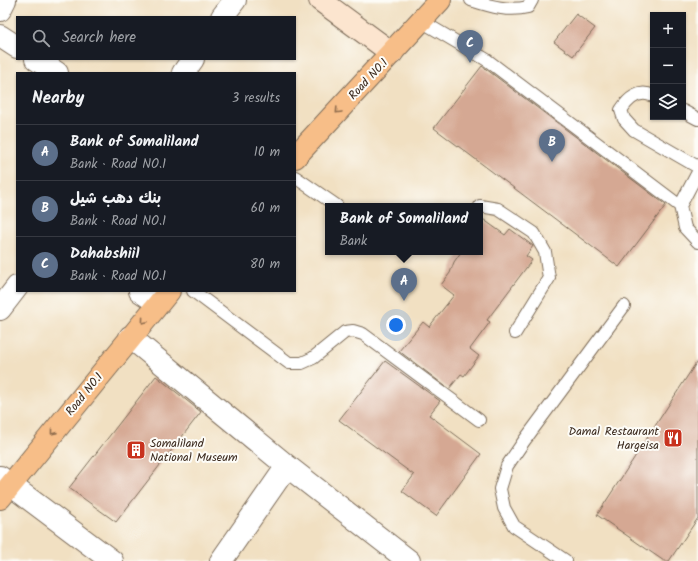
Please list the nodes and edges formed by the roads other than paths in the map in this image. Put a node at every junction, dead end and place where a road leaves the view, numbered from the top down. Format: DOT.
graph roads {
  1 [pos="5,0"];
  2 [pos="235,0"];
  3 [pos="320,0"];
  4 [pos="440,0"];
  5 [pos="471,0"];
  6 [pos="532,0"];
  7 [pos="0,10"];
  8 [pos="223,16"];
  9 [pos="421,21"];
  10 [pos="0,36"];
  11 [pos="16,46"];
  12 [pos="392,53"];
  13 [pos="38,60"];
  14 [pos="191,60"];
  15 [pos="56,72"];
  16 [pos="183,72"];
  17 [pos="650,94"];
  18 [pos="686,113"];
  19 [pos="698,119"];
  20 [pos="296,156"];
  21 [pos="698,167"];
  22 [pos="698,172"];
  23 [pos="296,178"];
  24 [pos="333,203"];
  25 [pos="680,206"];
  26 [pos="483,207"];
  27 [pos="698,242"];
  28 [pos="16,288"];
  29 [pos="144,292"];
  30 [pos="194,292"];
  31 [pos="164,297"];
  32 [pos="624,306"];
  33 [pos="0,309"];
  34 [pos="515,333"];
  35 [pos="130,337"];
  36 [pos="479,420"];
  37 [pos="287,466"];
  38 [pos="4,486"];
  39 [pos="399,558"];
  40 [pos="112,561"];
  41 [pos="222,561"];
  42 [pos="566,561"];
  1 -- 7 [label="street"];
  2 -- 8 [label="street"];
  3 -- 12 [label="main road"];
  4 -- 9 [label="highway, Road NO.1"];
  5 -- 6 [label="lane"];
  9 -- 12 [label="highway, Road NO.1"];
  9 -- 25 [label="lane"];
  10 -- 11 [label="street"];
  12 -- 20 [label="highway, Road NO.1, one-way"];
  13 -- 15 [label="street"];
  14 -- 16 [label="street"];
  17 -- 21 [label="lane"];
  18 -- 19 [label="lane"];
  22 -- 25 [label="lane"];
  23 -- 24 [label="lane"];
  25 -- 27 [label="lane"];
  26 -- 34 [label="lane"];
  28 -- 33 [label="street"];
  29 -- 31 [label="street"];
  30 -- 36 [label="lane"];
  31 -- 35 [label="highway, Road NO.1, one-way"];
  32 -- 42 [label="lane"];
  35 -- 37 [label="street"];
  35 -- 38 [label="highway, Road NO.1, one-way"];
  37 -- 39 [label="street"];
  37 -- 41 [label="street"];
  38 -- 40 [label="street"];
}
